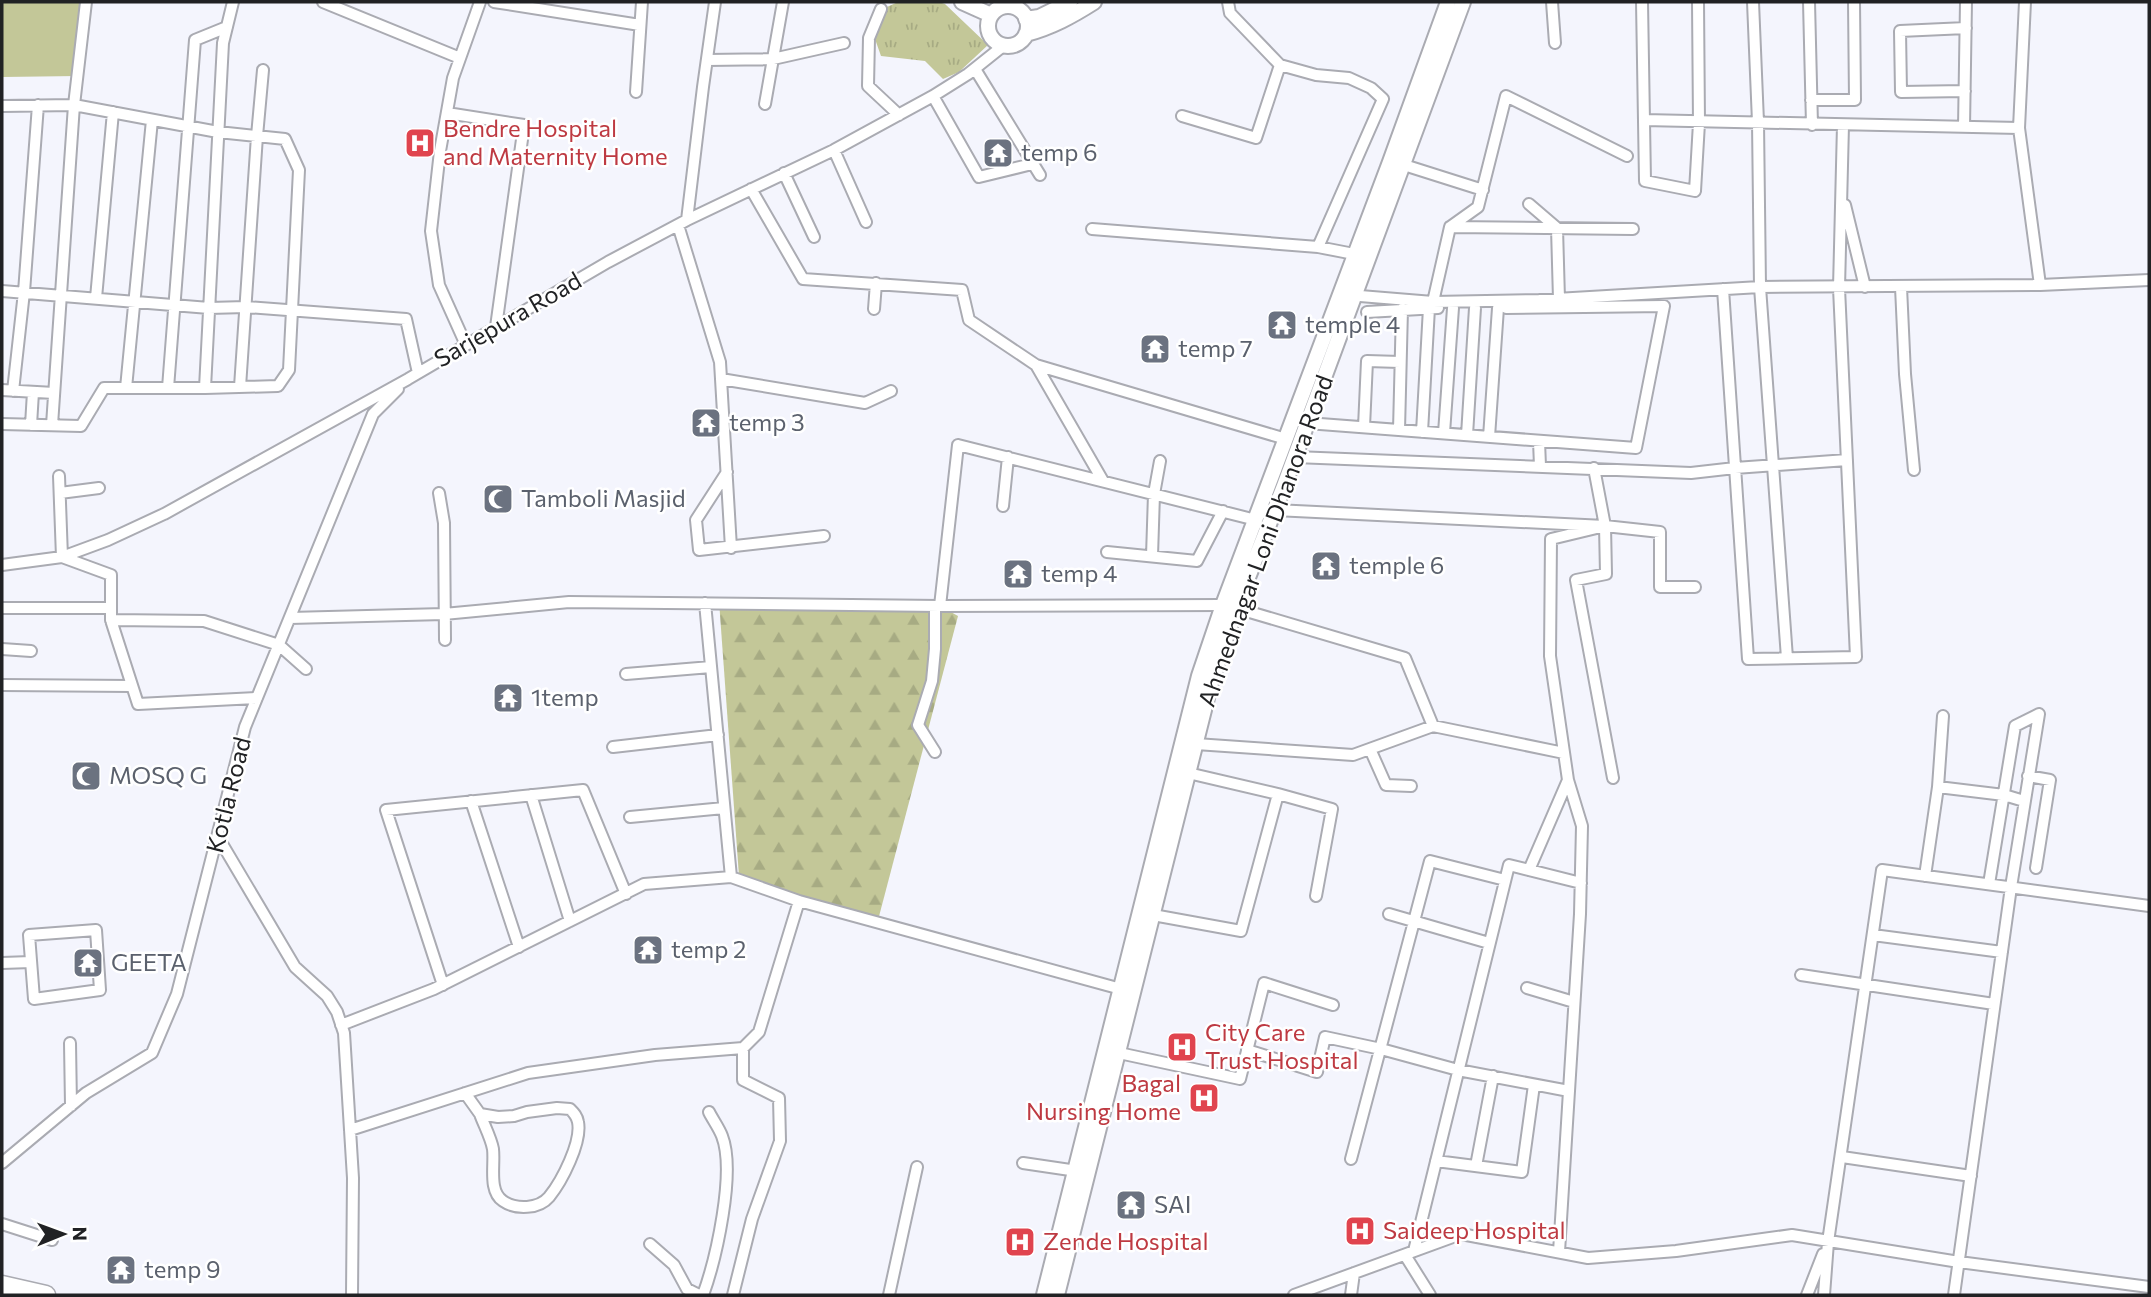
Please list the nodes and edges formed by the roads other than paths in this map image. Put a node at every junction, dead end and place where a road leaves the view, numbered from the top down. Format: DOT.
graph roads {
  1 [pos="86,2"];
  2 [pos="233,2"];
  3 [pos="323,2"];
  4 [pos="480,2"];
  5 [pos="494,2"];
  6 [pos="642,2"];
  7 [pos="715,2"];
  8 [pos="783,2"];
  9 [pos="962,2"];
  10 [pos="1070,2"];
  11 [pos="1094,2"];
  12 [pos="1228,2"];
  13 [pos="1448,2"];
  14 [pos="1463,2"];
  15 [pos="1552,2"];
  16 [pos="1642,2"];
  17 [pos="1698,2"];
  18 [pos="1754,2"];
  19 [pos="1810,2"];
  20 [pos="1854,2"];
  21 [pos="1966,2"];
  22 [pos="2025,2"];
  23 [pos="881,9"];
  24 [pos="991,15"];
  25 [pos="1026,19"];
  26 [pos="640,25"];
  27 [pos="227,27"];
  28 [pos="1966,28"];
  29 [pos="1026,34"];
  30 [pos="844,43"];
  31 [pos="1555,43"];
  32 [pos="1003,46"];
  33 [pos="460,58"];
  34 [pos="773,59"];
  35 [pos="707,60"];
  36 [pos="1280,65"];
  37 [pos="975,69"];
  38 [pos="263,70"];
  39 [pos="1965,91"];
  40 [pos="636,92"];
  41 [pos="933,96"];
  42 [pos="1811,100"];
  43 [pos="765,104"];
  44 [pos="38,105"];
  45 [pos="74,105"];
  46 [pos="2,106"];
  47 [pos="113,112"];
  48 [pos="447,113"];
  49 [pos="899,115"];
  50 [pos="1182,117"];
  51 [pos="152,120"];
  52 [pos="1644,120"];
  53 [pos="1758,122"];
  54 [pos="1699,123"];
  55 [pos="1812,125"];
  56 [pos="1843,125"];
  57 [pos="187,126"];
  58 [pos="1964,127"];
  59 [pos="2019,128"];
  60 [pos="218,132"];
  61 [pos="257,136"];
  62 [pos="834,150"];
  63 [pos="1627,156"];
  64 [pos="1032,164"];
  65 [pos="1404,165"];
  66 [pos="785,173"];
  67 [pos="1040,176"];
  68 [pos="751,189"];
  69 [pos="1483,190"];
  70 [pos="1841,192"];
  71 [pos="1529,205"];
  72 [pos="682,222"];
  73 [pos="866,222"];
  74 [pos="1450,227"];
  75 [pos="1557,228"];
  76 [pos="1092,229"];
  77 [pos="1633,229"];
  78 [pos="814,237"];
  79 [pos="1318,247"];
  80 [pos="1354,254"];
  81 [pos="2149,280"];
  82 [pos="876,283"];
  83 [pos="2040,285"];
  84 [pos="1760,287"];
  85 [pos="1866,287"];
  86 [pos="1901,287"];
  87 [pos="1839,288"];
  88 [pos="1723,289"];
  89 [pos="2,291"];
  90 [pos="24,292"];
  91 [pos="61,295"];
  92 [pos="1346,295"];
  93 [pos="96,298"];
  94 [pos="1559,299"];
  95 [pos="135,301"];
  96 [pos="174,304"];
  97 [pos="1431,305"];
  98 [pos="246,307"];
  99 [pos="209,308"];
  100 [pos="1453,308"];
  101 [pos="1475,308"];
  102 [pos="1498,308"];
  103 [pos="874,309"];
  104 [pos="1402,309"];
  105 [pos="292,310"];
  106 [pos="1367,312"];
  107 [pos="496,327"];
  108 [pos="466,345"];
  109 [pos="1400,362"];
  110 [pos="1036,365"];
  111 [pos="413,376"];
  112 [pos="721,379"];
  113 [pos="240,387"];
  114 [pos="126,388"];
  115 [pos="168,388"];
  116 [pos="205,388"];
  117 [pos="7,390"];
  118 [pos="891,391"];
  119 [pos="33,392"];
  120 [pos="54,393"];
  121 [pos="1307,423"];
  122 [pos="2,424"];
  123 [pos="31,425"];
  124 [pos="52,425"];
  125 [pos="1364,427"];
  126 [pos="1399,430"];
  127 [pos="1422,432"];
  128 [pos="1444,433"];
  129 [pos="1467,435"];
  130 [pos="1489,437"];
  131 [pos="1286,439"];
  132 [pos="1539,441"];
  133 [pos="1008,457"];
  134 [pos="1295,457"];
  135 [pos="1847,460"];
  136 [pos="1160,461"];
  137 [pos="1773,465"];
  138 [pos="1540,466"];
  139 [pos="1594,468"];
  140 [pos="1735,468"];
  141 [pos="1914,470"];
  142 [pos="727,472"];
  143 [pos="59,476"];
  144 [pos="1104,481"];
  145 [pos="99,488"];
  146 [pos="60,493"];
  147 [pos="439,493"];
  148 [pos="1154,494"];
  149 [pos="1003,506"];
  150 [pos="1275,510"];
  151 [pos="1223,511"];
  152 [pos="1256,520"];
  153 [pos="1605,526"];
  154 [pos="824,536"];
  155 [pos="731,548"];
  156 [pos="1107,552"];
  157 [pos="1152,556"];
  158 [pos="62,557"];
  159 [pos="2,565"];
  160 [pos="1695,587"];
  161 [pos="705,603"];
  162 [pos="937,606"];
  163 [pos="1230,607"];
  164 [pos="2,608"];
  165 [pos="111,614"];
  166 [pos="444,614"];
  167 [pos="290,618"];
  168 [pos="445,640"];
  169 [pos="279,645"];
  170 [pos="2,649"];
  171 [pos="31,651"];
  172 [pos="1787,658"];
  173 [pos="711,667"];
  174 [pos="306,668"];
  175 [pos="626,674"];
  176 [pos="2,685"];
  177 [pos="132,686"];
  178 [pos="257,698"];
  179 [pos="1942,716"];
  180 [pos="1433,726"];
  181 [pos="718,735"];
  182 [pos="1196,744"];
  183 [pos="613,747"];
  184 [pos="1370,749"];
  185 [pos="934,752"];
  186 [pos="1564,753"];
  187 [pos="1188,773"];
  188 [pos="2028,776"];
  189 [pos="1613,778"];
  190 [pos="1568,780"];
  191 [pos="1410,786"];
  192 [pos="1938,787"];
  193 [pos="1278,794"];
  194 [pos="531,795"];
  195 [pos="2004,795"];
  196 [pos="471,801"];
  197 [pos="2024,801"];
  198 [pos="724,808"];
  199 [pos="630,817"];
  200 [pos="2021,822"];
  201 [pos="2043,824"];
  202 [pos="218,837"];
  203 [pos="2036,868"];
  204 [pos="1529,870"];
  205 [pos="1925,876"];
  206 [pos="731,877"];
  207 [pos="1505,880"];
  208 [pos="1581,883"];
  209 [pos="1989,884"];
  210 [pos="2011,887"];
  211 [pos="626,894"];
  212 [pos="1316,897"];
  213 [pos="799,901"];
  214 [pos="2149,906"];
  215 [pos="1390,914"];
  216 [pos="1153,915"];
  217 [pos="570,921"];
  218 [pos="1414,921"];
  219 [pos="1873,935"];
  220 [pos="1489,943"];
  221 [pos="519,947"];
  222 [pos="2001,952"];
  223 [pos="31,962"];
  224 [pos="2,963"];
  225 [pos="1801,975"];
  226 [pos="443,985"];
  227 [pos="1866,985"];
  228 [pos="1527,988"];
  229 [pos="1121,989"];
  230 [pos="1574,1002"];
  231 [pos="1994,1004"];
  232 [pos="1333,1005"];
  233 [pos="341,1025"];
  234 [pos="69,1043"];
  235 [pos="743,1048"];
  236 [pos="1381,1049"];
  237 [pos="1247,1050"];
  238 [pos="1119,1053"];
  239 [pos="1458,1070"];
  240 [pos="1493,1076"];
  241 [pos="1534,1085"];
  242 [pos="1569,1091"];
  243 [pos="465,1093"];
  244 [pos="71,1106"];
  245 [pos="709,1112"];
  246 [pos="480,1114"];
  247 [pos="350,1130"];
  248 [pos="1842,1157"];
  249 [pos="1351,1159"];
  250 [pos="1436,1161"];
  251 [pos="2,1163"];
  252 [pos="1023,1163"];
  253 [pos="1476,1166"];
  254 [pos="917,1167"];
  255 [pos="1077,1171"];
  256 [pos="1971,1175"];
  257 [pos="2,1223"];
  258 [pos="52,1240"];
  259 [pos="1828,1242"];
  260 [pos="650,1244"];
  261 [pos="1559,1252"];
  262 [pos="1410,1253"];
  263 [pos="1959,1262"];
  264 [pos="1354,1273"];
  265 [pos="2,1285"];
  266 [pos="2149,1287"];
  267 [pos="46,1295"];
  268 [pos="352,1295"];
  269 [pos="701,1295"];
  270 [pos="733,1295"];
  271 [pos="889,1295"];
  272 [pos="1044,1295"];
  273 [pos="1057,1295"];
  274 [pos="1294,1295"];
  275 [pos="1351,1295"];
  276 [pos="1430,1295"];
  277 [pos="1807,1295"];
  278 [pos="1824,1295"];
  279 [pos="1954,1295"];
  1 -- 45 [label="street"];
  2 -- 27 [label="street"];
  3 -- 33 [label="street"];
  4 -- 33 [label="street"];
  5 -- 26 [label="street"];
  6 -- 26 [label="street"];
  7 -- 35 [label="street"];
  8 -- 34 [label="street"];
  9 -- 24 [label="main road"];
  10 -- 25 [label="main road"];
  11 -- 29 [label="main road"];
  12 -- 36 [label="street"];
  13 -- 80 [label="main road, Ahmednagar Loni Dhanora Road"];
  14 -- 65 [label="main road, Ahmednagar Loni Dhanora Road"];
  15 -- 31 [label="street"];
  16 -- 52 [label="street"];
  17 -- 54 [label="street"];
  18 -- 53 [label="street"];
  19 -- 42 [label="street"];
  20 -- 42 [label="street"];
  21 -- 28 [label="street"];
  22 -- 59 [label="street"];
  23 -- 49 [label="street"];
  24 -- 25 [label="main road"];
  24 -- 32 [label="main road"];
  25 -- 29 [label="main road"];
  26 -- 40 [label="street"];
  27 -- 57 [label="street"];
  27 -- 60 [label="street"];
  28 -- 39 [label="street"];
  28 -- 39 [label="street"];
  29 -- 32 [label="main road"];
  30 -- 34 [label="street"];
  32 -- 37 [label="street, Sarjepura Road"];
  33 -- 48 [label="street"];
  34 -- 35 [label="street"];
  34 -- 43 [label="street"];
  35 -- 72 [label="street"];
  36 -- 50 [label="street"];
  36 -- 79 [label="street"];
  37 -- 41 [label="street, Sarjepura Road"];
  37 -- 64 [label="street"];
  38 -- 61 [label="street"];
  39 -- 58 [label="street"];
  41 -- 49 [label="street, Sarjepura Road"];
  41 -- 64 [label="street"];
  42 -- 55 [label="street"];
  44 -- 45 [label="street"];
  44 -- 46 [label="street"];
  44 -- 90 [label="street"];
  45 -- 47 [label="street"];
  45 -- 91 [label="street"];
  47 -- 51 [label="street"];
  47 -- 93 [label="street"];
  48 -- 107 [label="street"];
  48 -- 108 [label="street"];
  49 -- 62 [label="street, Sarjepura Road"];
  51 -- 57 [label="street"];
  51 -- 95 [label="street"];
  52 -- 54 [label="street"];
  52 -- 54 [label="street"];
  53 -- 54 [label="street"];
  53 -- 55 [label="street"];
  53 -- 84 [label="street"];
  55 -- 56 [label="street"];
  56 -- 58 [label="street"];
  56 -- 70 [label="street"];
  57 -- 60 [label="street"];
  57 -- 96 [label="street"];
  58 -- 59 [label="street"];
  59 -- 83 [label="street"];
  60 -- 61 [label="street"];
  60 -- 99 [label="street"];
  61 -- 98 [label="street"];
  61 -- 105 [label="street"];
  62 -- 66 [label="street, Sarjepura Road"];
  62 -- 73 [label="street"];
  63 -- 69 [label="street"];
  64 -- 67 [label="street"];
  65 -- 69 [label="street"];
  65 -- 92 [label="main road, Ahmednagar Loni Dhanora Road"];
  66 -- 68 [label="street, Sarjepura Road"];
  66 -- 78 [label="street"];
  68 -- 72 [label="street, Sarjepura Road"];
  68 -- 82 [label="street"];
  69 -- 74 [label="street"];
  70 -- 85 [label="street"];
  70 -- 87 [label="street"];
  71 -- 75 [label="street"];
  72 -- 107 [label="street, Sarjepura Road"];
  72 -- 112 [label="street"];
  74 -- 75 [label="street"];
  74 -- 97 [label="street"];
  75 -- 77 [label="street"];
  75 -- 94 [label="street"];
  76 -- 79 [label="street"];
  79 -- 80 [label="street"];
  80 -- 92 [label="main road, Ahmednagar Loni Dhanora Road"];
  81 -- 83 [label="street"];
  82 -- 103 [label="street"];
  82 -- 110 [label="street"];
  83 -- 86 [label="street"];
  84 -- 87 [label="street"];
  84 -- 88 [label="street"];
  84 -- 137 [label="street"];
  85 -- 86 [label="street"];
  85 -- 87 [label="street"];
  86 -- 141 [label="street"];
  87 -- 135 [label="street"];
  88 -- 94 [label="street"];
  88 -- 140 [label="street"];
  89 -- 90 [label="street"];
  90 -- 91 [label="street"];
  90 -- 117 [label="street"];
  91 -- 93 [label="street"];
  91 -- 120 [label="street"];
  92 -- 97 [label="street"];
  92 -- 121 [label="main road, Ahmednagar Loni Dhanora Road"];
  92 -- 131 [label="main road, Ahmednagar Loni Dhanora Road"];
  93 -- 95 [label="street"];
  94 -- 97 [label="street"];
  95 -- 96 [label="street"];
  95 -- 114 [label="street"];
  96 -- 99 [label="street"];
  96 -- 115 [label="street"];
  97 -- 100 [label="street"];
  97 -- 104 [label="street"];
  97 -- 127 [label="street"];
  98 -- 99 [label="street"];
  98 -- 105 [label="street"];
  98 -- 113 [label="street"];
  99 -- 116 [label="street"];
  100 -- 101 [label="street"];
  100 -- 128 [label="street"];
  101 -- 102 [label="street"];
  101 -- 129 [label="street"];
  102 -- 130 [label="street"];
  102 -- 132 [label="street"];
  104 -- 106 [label="street"];
  104 -- 109 [label="street"];
  105 -- 111 [label="street"];
  105 -- 113 [label="street"];
  107 -- 108 [label="street, Sarjepura Road"];
  108 -- 111 [label="street, Sarjepura Road"];
  109 -- 125 [label="street"];
  109 -- 126 [label="street"];
  110 -- 131 [label="street"];
  110 -- 144 [label="street"];
  111 -- 158 [label="street, Sarjepura Road"];
  111 -- 167 [label="street, Kotla Road"];
  112 -- 118 [label="street"];
  112 -- 142 [label="street"];
  113 -- 116 [label="street"];
  114 -- 115 [label="street"];
  114 -- 124 [label="street"];
  115 -- 116 [label="street"];
  117 -- 119 [label="street"];
  119 -- 120 [label="street"];
  119 -- 123 [label="street"];
  120 -- 124 [label="street"];
  121 -- 125 [label="street"];
  121 -- 134 [label="main road, Ahmednagar Loni Dhanora Road"];
  122 -- 123 [label="street"];
  123 -- 124 [label="street"];
  125 -- 126 [label="street"];
  126 -- 127 [label="street"];
  127 -- 128 [label="street"];
  128 -- 129 [label="street"];
  129 -- 130 [label="street"];
  130 -- 132 [label="street"];
  131 -- 152 [label="main road, Ahmednagar Loni Dhanora Road"];
  132 -- 138 [label="street"];
  133 -- 144 [label="street"];
  133 -- 149 [label="street"];
  133 -- 162 [label="street"];
  134 -- 138 [label="street"];
  134 -- 150 [label="main road, Ahmednagar Loni Dhanora Road"];
  135 -- 137 [label="street"];
  135 -- 172 [label="street"];
  136 -- 148 [label="street"];
  137 -- 140 [label="street"];
  137 -- 172 [label="street"];
  138 -- 139 [label="street"];
  139 -- 140 [label="street"];
  139 -- 153 [label="street"];
  140 -- 172 [label="street"];
  142 -- 155 [label="street"];
  142 -- 155 [label="street"];
  143 -- 146 [label="street"];
  144 -- 148 [label="street"];
  145 -- 146 [label="street"];
  146 -- 158 [label="street"];
  147 -- 166 [label="street"];
  148 -- 151 [label="street"];
  148 -- 157 [label="street"];
  150 -- 153 [label="street"];
  150 -- 163 [label="main road, Ahmednagar Loni Dhanora Road"];
  151 -- 152 [label="street"];
  151 -- 157 [label="street"];
  152 -- 163 [label="main road, Ahmednagar Loni Dhanora Road"];
  153 -- 160 [label="street"];
  153 -- 186 [label="street"];
  153 -- 189 [label="street"];
  154 -- 155 [label="street"];
  156 -- 157 [label="street"];
  158 -- 159 [label="street, Sarjepura Road"];
  158 -- 165 [label="street"];
  161 -- 162 [label="street"];
  161 -- 166 [label="street"];
  161 -- 173 [label="street"];
  162 -- 163 [label="street"];
  162 -- 185 [label="street"];
  163 -- 180 [label="street"];
  163 -- 182 [label="main road, Ahmednagar Loni Dhanora Road"];
  163 -- 229 [label="main road, Ahmednagar Loni Dhanora Road"];
  164 -- 165 [label="street"];
  165 -- 169 [label="street"];
  165 -- 177 [label="street"];
  166 -- 167 [label="street"];
  166 -- 168 [label="street"];
  167 -- 169 [label="street, Kotla Road"];
  169 -- 174 [label="street"];
  169 -- 178 [label="street, Kotla Road"];
  170 -- 171 [label="street"];
  173 -- 175 [label="street"];
  173 -- 181 [label="street"];
  176 -- 177 [label="street"];
  177 -- 178 [label="street"];
  178 -- 202 [label="street, Kotla Road"];
  179 -- 192 [label="street"];
  180 -- 184 [label="street"];
  180 -- 186 [label="street"];
  181 -- 183 [label="street"];
  181 -- 198 [label="street"];
  182 -- 184 [label="street"];
  182 -- 187 [label="main road, Ahmednagar Loni Dhanora Road"];
  184 -- 191 [label="street"];
  186 -- 190 [label="street"];
  187 -- 193 [label="street"];
  187 -- 216 [label="main road, Ahmednagar Loni Dhanora Road"];
  188 -- 195 [label="street"];
  188 -- 197 [label="street"];
  188 -- 201 [label="street"];
  190 -- 204 [label="street"];
  190 -- 208 [label="street"];
  192 -- 195 [label="street"];
  192 -- 205 [label="street"];
  193 -- 212 [label="street"];
  193 -- 216 [label="street"];
  194 -- 196 [label="street"];
  194 -- 211 [label="street"];
  194 -- 217 [label="street"];
  195 -- 197 [label="street"];
  195 -- 209 [label="street"];
  196 -- 221 [label="street"];
  196 -- 226 [label="street"];
  197 -- 200 [label="street"];
  198 -- 199 [label="street"];
  198 -- 206 [label="street"];
  200 -- 201 [label="street"];
  200 -- 210 [label="street"];
  201 -- 203 [label="street"];
  202 -- 233 [label="street"];
  202 -- 244 [label="street, Kotla Road"];
  204 -- 207 [label="street"];
  204 -- 208 [label="street"];
  205 -- 209 [label="street"];
  205 -- 219 [label="street"];
  206 -- 211 [label="street"];
  206 -- 213 [label="street"];
  207 -- 218 [label="street"];
  207 -- 220 [label="street"];
  208 -- 230 [label="street"];
  209 -- 210 [label="street"];
  210 -- 214 [label="street"];
  210 -- 222 [label="street"];
  211 -- 217 [label="street"];
  213 -- 229 [label="street"];
  213 -- 235 [label="street"];
  215 -- 218 [label="street"];
  216 -- 238 [label="main road, Ahmednagar Loni Dhanora Road"];
  217 -- 221 [label="street"];
  218 -- 220 [label="street"];
  218 -- 236 [label="street"];
  219 -- 222 [label="street"];
  219 -- 227 [label="street"];
  220 -- 239 [label="street"];
  221 -- 226 [label="street"];
  222 -- 231 [label="street"];
  223 -- 223 [label="street"];
  223 -- 224 [label="street"];
  225 -- 227 [label="street"];
  226 -- 233 [label="street"];
  227 -- 231 [label="street"];
  227 -- 248 [label="street"];
  228 -- 230 [label="street"];
  229 -- 255 [label="main road, Ahmednagar Loni Dhanora Road"];
  230 -- 242 [label="street"];
  231 -- 256 [label="street"];
  232 -- 237 [label="street"];
  233 -- 247 [label="street"];
  234 -- 244 [label="street"];
  235 -- 243 [label="street"];
  235 -- 270 [label="street"];
  236 -- 237 [label="street"];
  236 -- 239 [label="street"];
  236 -- 249 [label="street"];
  237 -- 238 [label="street"];
  238 -- 273 [label="main road, Ahmednagar Loni Dhanora Road"];
  239 -- 240 [label="street"];
  239 -- 250 [label="street"];
  240 -- 241 [label="street"];
  240 -- 253 [label="street"];
  241 -- 242 [label="street"];
  241 -- 253 [label="street"];
  242 -- 261 [label="street"];
  243 -- 246 [label="street"];
  243 -- 247 [label="street"];
  244 -- 251 [label="street, Kotla Road"];
  245 -- 269 [label="street"];
  246 -- 246 [label="street"];
  247 -- 268 [label="street"];
  248 -- 256 [label="street"];
  248 -- 259 [label="street"];
  250 -- 253 [label="street"];
  250 -- 262 [label="street"];
  252 -- 255 [label="street"];
  254 -- 271 [label="street"];
  255 -- 272 [label="main road, Ahmednagar Loni Dhanora Road"];
  256 -- 263 [label="street"];
  257 -- 258 [label="street"];
  259 -- 261 [label="street"];
  259 -- 263 [label="street"];
  259 -- 277 [label="street"];
  259 -- 278 [label="street"];
  260 -- 269 [label="street"];
  261 -- 262 [label="street"];
  262 -- 264 [label="street"];
  262 -- 276 [label="street"];
  263 -- 266 [label="street"];
  263 -- 279 [label="street"];
  264 -- 274 [label="street"];
  264 -- 275 [label="street"];
  265 -- 267 [label="highway"];
}
